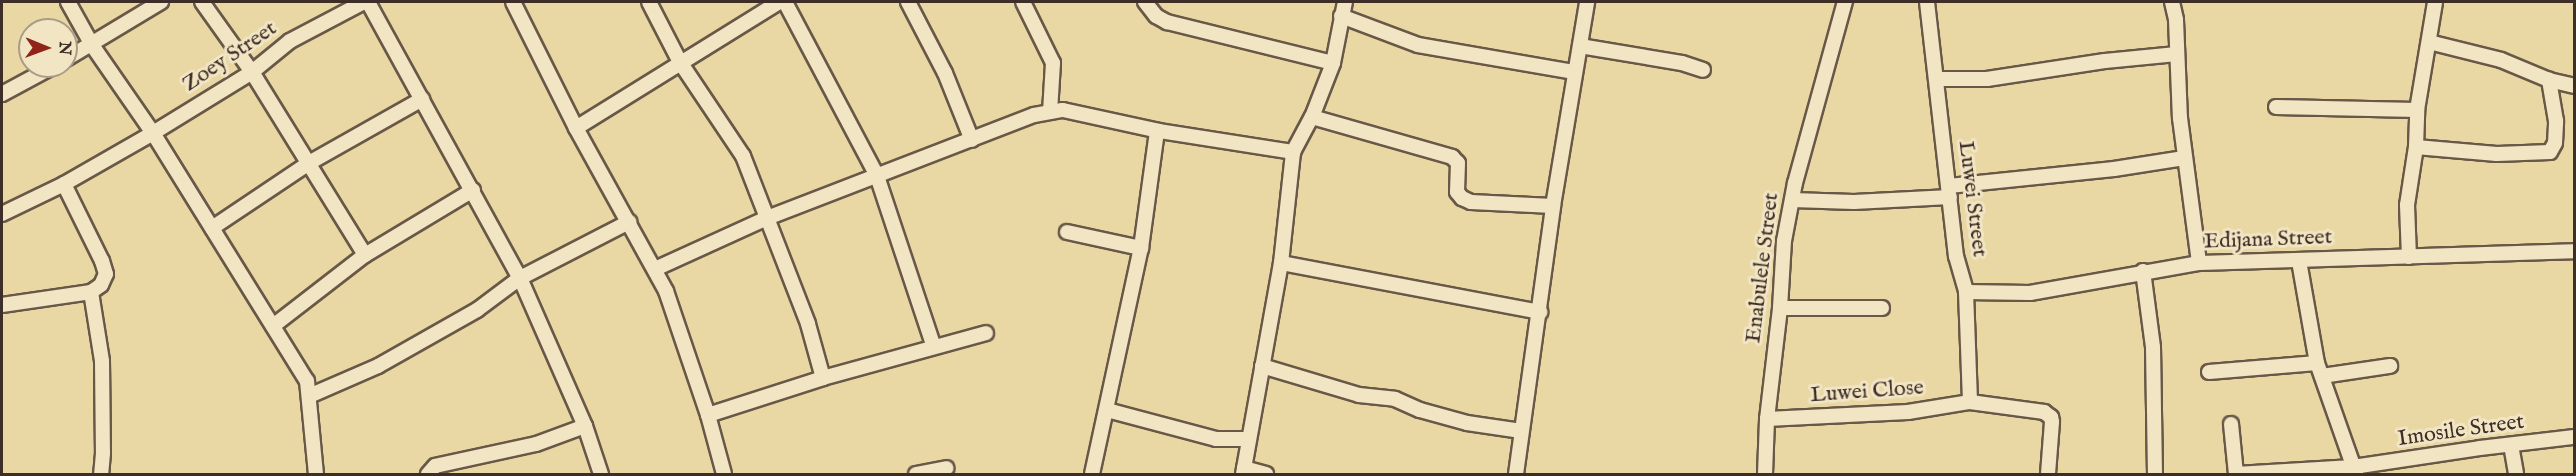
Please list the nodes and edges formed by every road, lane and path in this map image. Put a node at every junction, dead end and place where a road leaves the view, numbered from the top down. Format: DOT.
graph roads {
  1 [pos="68,2"];
  2 [pos="161,2"];
  3 [pos="202,2"];
  4 [pos="366,2"];
  5 [pos="513,2"];
  6 [pos="649,2"];
  7 [pos="779,2"];
  8 [pos="785,2"];
  9 [pos="908,2"];
  10 [pos="1023,2"];
  11 [pos="1145,2"];
  12 [pos="1345,2"];
  13 [pos="1587,2"];
  14 [pos="1845,2"];
  15 [pos="1927,2"];
  16 [pos="2172,2"];
  17 [pos="2435,2"];
  18 [pos="1341,16"];
  19 [pos="2429,42"];
  20 [pos="92,45"];
  21 [pos="1580,46"];
  22 [pos="78,53"];
  23 [pos="2177,54"];
  24 [pos="680,62"];
  25 [pos="1333,63"];
  26 [pos="1703,69"];
  27 [pos="252,72"];
  28 [pos="1575,72"];
  29 [pos="32,78"];
  30 [pos="1936,79"];
  31 [pos="2549,80"];
  32 [pos="2574,86"];
  33 [pos="2,94"];
  34 [pos="422,99"];
  35 [pos="2276,107"];
  36 [pos="2417,110"];
  37 [pos="1050,112"];
  38 [pos="1312,117"];
  39 [pos="576,128"];
  40 [pos="1157,131"];
  41 [pos="153,133"];
  42 [pos="972,140"];
  43 [pos="2416,147"];
  44 [pos="1293,152"];
  45 [pos="2184,158"];
  46 [pos="309,163"];
  47 [pos="877,176"];
  48 [pos="64,184"];
  49 [pos="473,190"];
  50 [pos="1950,192"];
  51 [pos="1792,200"];
  52 [pos="1553,206"];
  53 [pos="2,214"];
  54 [pos="767,218"];
  55 [pos="629,222"];
  56 [pos="212,228"];
  57 [pos="1067,232"];
  58 [pos="1141,248"];
  59 [pos="2574,251"];
  60 [pos="365,255"];
  61 [pos="2409,257"];
  62 [pos="2299,261"];
  63 [pos="1281,263"];
  64 [pos="2199,263"];
  65 [pos="655,268"];
  66 [pos="2143,271"];
  67 [pos="520,278"];
  68 [pos="91,292"];
  69 [pos="1966,292"];
  70 [pos="2,304"];
  71 [pos="1780,308"];
  72 [pos="1882,308"];
  73 [pos="1540,312"];
  74 [pos="273,326"];
  75 [pos="986,333"];
  76 [pos="934,347"];
  77 [pos="1262,366"];
  78 [pos="2390,366"];
  79 [pos="2320,369"];
  80 [pos="2209,372"];
  81 [pos="823,378"];
  82 [pos="309,396"];
  83 [pos="1970,402"];
  84 [pos="1107,410"];
  85 [pos="708,415"];
  86 [pos="1767,419"];
  87 [pos="2231,424"];
  88 [pos="585,426"];
  89 [pos="1521,431"];
  90 [pos="2574,437"];
  91 [pos="1248,440"];
  92 [pos="2511,445"];
  93 [pos="946,468"];
  94 [pos="1243,471"];
  95 [pos="2354,471"];
  96 [pos="101,474"];
  97 [pos="316,474"];
  98 [pos="428,474"];
  99 [pos="601,474"];
  100 [pos="724,474"];
  101 [pos="916,474"];
  102 [pos="1092,474"];
  103 [pos="1266,474"];
  104 [pos="1515,474"];
  105 [pos="1765,474"];
  106 [pos="2048,474"];
  107 [pos="2155,474"];
  108 [pos="2236,474"];
  109 [pos="2516,474"];
  1 -- 20 [label="street"];
  2 -- 20 [label="street"];
  3 -- 27 [label="street"];
  4 -- 27 [label="street, Zoey Street"];
  4 -- 34 [label="street"];
  5 -- 39 [label="street"];
  6 -- 24 [label="street"];
  7 -- 24 [label="street"];
  8 -- 47 [label="street"];
  9 -- 42 [label="street"];
  10 -- 37 [label="street"];
  11 -- 25 [label="street"];
  12 -- 18 [label="street"];
  13 -- 21 [label="street"];
  14 -- 51 [label="street, Enabulele Street"];
  15 -- 30 [label="street, Luwei Street"];
  16 -- 23 [label="street"];
  17 -- 19 [label="street"];
  18 -- 25 [label="street"];
  18 -- 28 [label="street"];
  19 -- 31 [label="street"];
  19 -- 36 [label="street"];
  20 -- 22 [label="street"];
  20 -- 41 [label="street"];
  21 -- 26 [label="street"];
  21 -- 28 [label="street"];
  23 -- 30 [label="street"];
  23 -- 45 [label="street"];
  24 -- 39 [label="street"];
  24 -- 54 [label="street"];
  25 -- 38 [label="street"];
  27 -- 41 [label="street, Zoey Street"];
  27 -- 46 [label="street"];
  28 -- 52 [label="street"];
  29 -- 33 [label="street"];
  30 -- 50 [label="street, Luwei Street"];
  31 -- 32 [label="street"];
  31 -- 43 [label="street"];
  34 -- 46 [label="street"];
  34 -- 49 [label="street"];
  35 -- 36 [label="street"];
  36 -- 43 [label="street"];
  37 -- 40 [label="street"];
  37 -- 42 [label="street"];
  38 -- 44 [label="street"];
  38 -- 52 [label="street"];
  39 -- 55 [label="street"];
  40 -- 44 [label="street"];
  40 -- 58 [label="street"];
  41 -- 48 [label="street, Zoey Street"];
  41 -- 56 [label="street"];
  42 -- 47 [label="street"];
  43 -- 61 [label="street"];
  44 -- 63 [label="street"];
  45 -- 50 [label="street"];
  45 -- 64 [label="street"];
  46 -- 56 [label="street"];
  46 -- 60 [label="street"];
  47 -- 54 [label="street"];
  47 -- 76 [label="street"];
  48 -- 53 [label="street, Zoey Street"];
  48 -- 68 [label="street"];
  49 -- 60 [label="street"];
  49 -- 67 [label="street"];
  50 -- 51 [label="street"];
  50 -- 69 [label="street, Luwei Street"];
  51 -- 71 [label="street, Enabulele Street"];
  52 -- 73 [label="street"];
  54 -- 65 [label="street"];
  54 -- 81 [label="street"];
  55 -- 65 [label="street"];
  55 -- 67 [label="street"];
  56 -- 74 [label="street"];
  57 -- 58 [label="street"];
  58 -- 84 [label="street"];
  59 -- 61 [label="street, Edijana Street"];
  60 -- 74 [label="street"];
  61 -- 62 [label="street, Edijana Street"];
  62 -- 64 [label="street, Edijana Street"];
  62 -- 79 [label="street"];
  63 -- 73 [label="street"];
  63 -- 77 [label="street"];
  64 -- 66 [label="street, Edijana Street"];
  65 -- 85 [label="street"];
  66 -- 69 [label="street, Edijana Street"];
  66 -- 107 [label="street"];
  67 -- 82 [label="street"];
  67 -- 88 [label="street"];
  68 -- 70 [label="street"];
  68 -- 96 [label="street"];
  69 -- 83 [label="street, Luwei Street"];
  71 -- 72 [label="street"];
  71 -- 86 [label="street, Enabulele Street"];
  73 -- 89 [label="street"];
  74 -- 82 [label="street"];
  75 -- 76 [label="street"];
  76 -- 81 [label="street"];
  77 -- 89 [label="street"];
  77 -- 91 [label="street"];
  78 -- 79 [label="street"];
  79 -- 80 [label="street"];
  79 -- 95 [label="street"];
  81 -- 85 [label="street"];
  82 -- 97 [label="street"];
  83 -- 86 [label="street, Luwei Close"];
  83 -- 106 [label="street, Luwei Close"];
  84 -- 91 [label="street"];
  84 -- 102 [label="street"];
  85 -- 100 [label="street"];
  86 -- 105 [label="street, Enabulele Street"];
  87 -- 108 [label="street"];
  88 -- 98 [label="street"];
  88 -- 99 [label="street"];
  89 -- 104 [label="street"];
  90 -- 92 [label="street, Imosile Street"];
  91 -- 94 [label="street"];
  92 -- 95 [label="street, Imosile Street"];
  92 -- 109 [label="street"];
  93 -- 101 [label="street"];
  94 -- 103 [label="street"];
  95 -- 108 [label="street, Imosile Street"];
}
